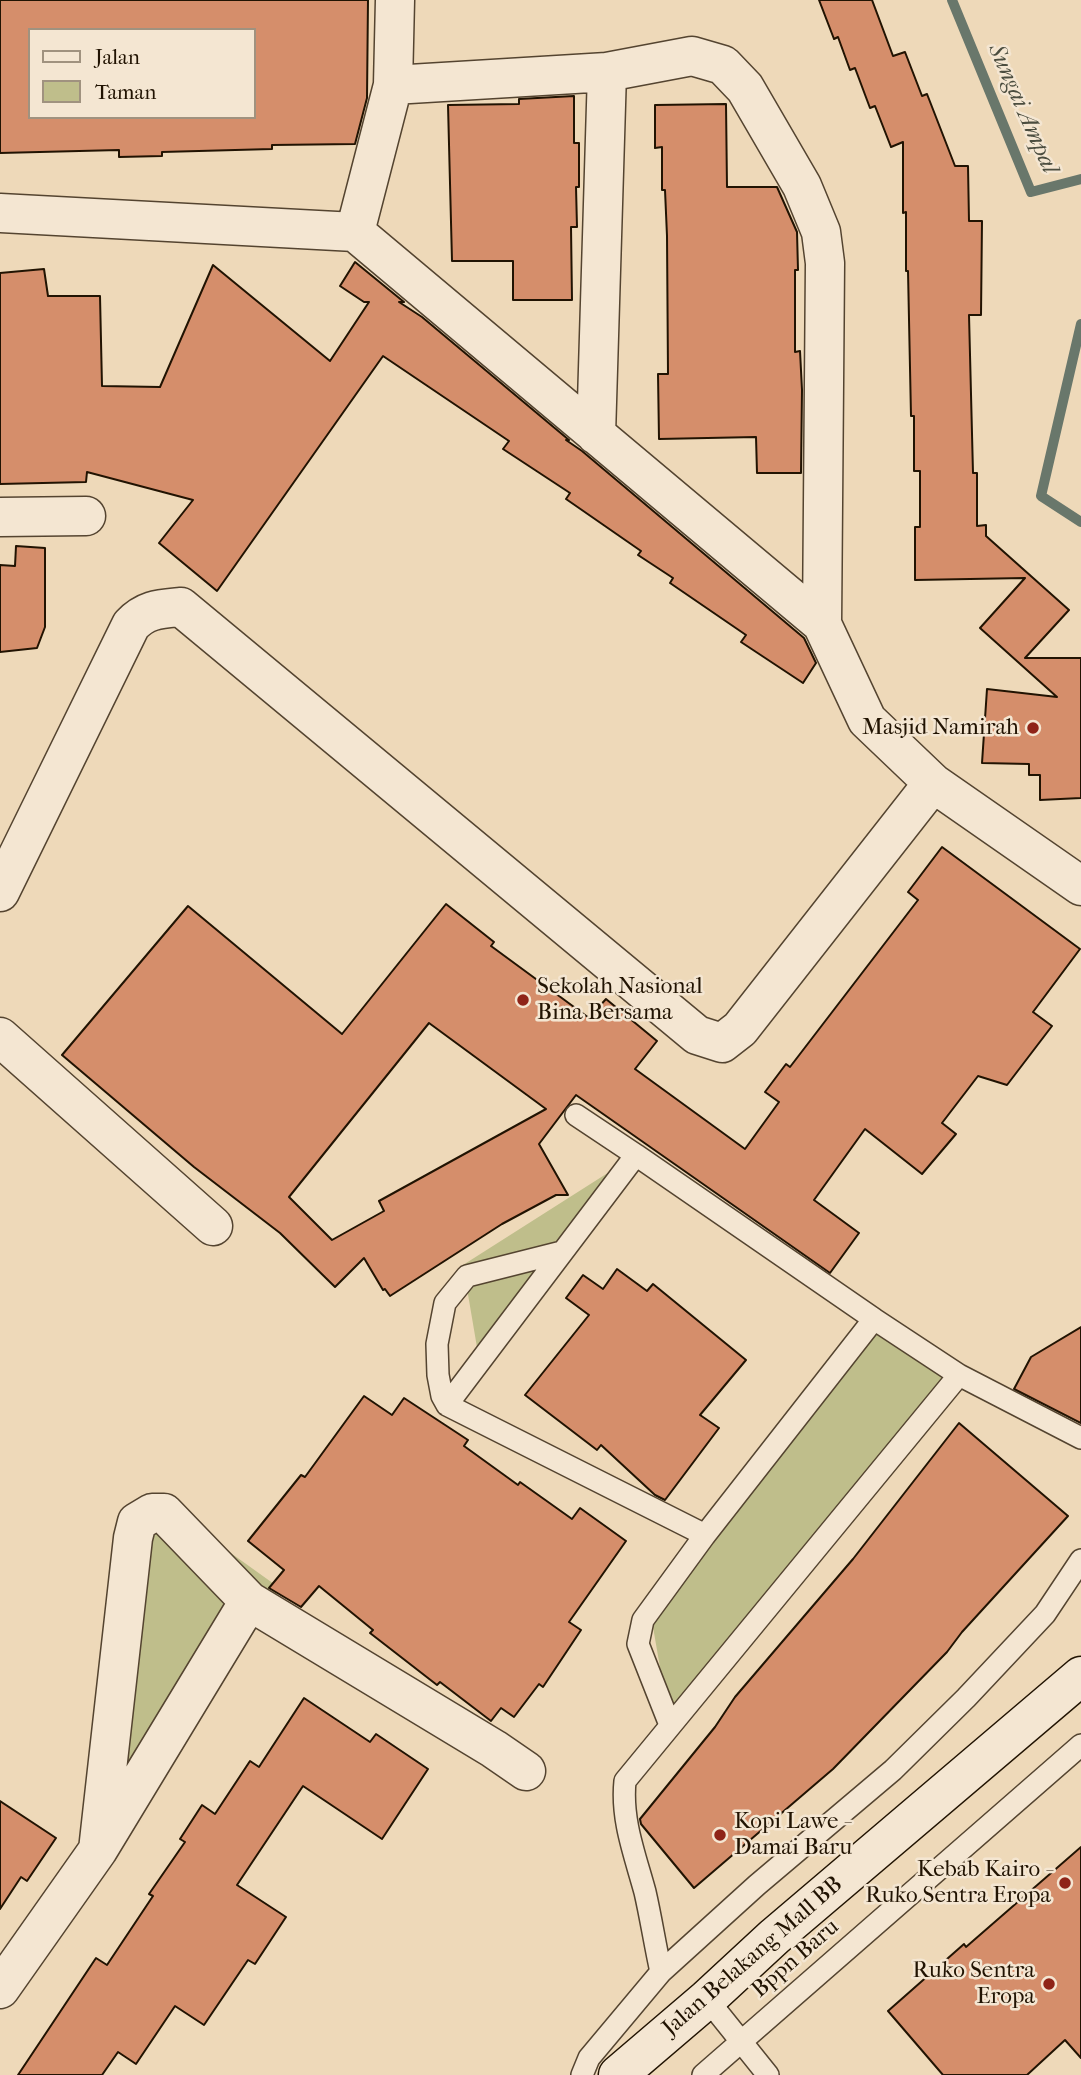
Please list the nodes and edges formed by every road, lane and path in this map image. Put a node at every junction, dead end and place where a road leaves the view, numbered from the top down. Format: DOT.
graph roads {
  1 [pos="395,0"];
  2 [pos="607,72"];
  3 [pos="393,85"];
  4 [pos="0,213"];
  5 [pos="355,232"];
  6 [pos="596,435"];
  7 [pos="86,516"];
  8 [pos="0,517"];
  9 [pos="822,624"];
  10 [pos="933,783"];
  11 [pos="1081,886"];
  12 [pos="0,892"];
  13 [pos="0,1037"];
  14 [pos="576,1115"];
  15 [pos="636,1154"];
  16 [pos="213,1226"];
  17 [pos="562,1252"];
  18 [pos="874,1319"];
  19 [pos="959,1375"];
  20 [pos="447,1405"];
  21 [pos="1081,1438"];
  22 [pos="705,1535"];
  23 [pos="1081,1560"];
  24 [pos="249,1601"];
  25 [pos="1081,1676"];
  26 [pos="670,1725"];
  27 [pos="1081,1745"];
  28 [pos="526,1771"];
  29 [pos="97,1850"];
  30 [pos="661,1972"];
  31 [pos="0,1989"];
  32 [pos="707,1999"];
  33 [pos="742,2042"];
  34 [pos="583,2075"];
  35 [pos="618,2075"];
  36 [pos="703,2075"];
  37 [pos="768,2075"];
  1 -- 3 [label="street"];
  2 -- 3 [label="street"];
  2 -- 6 [label="street"];
  2 -- 9 [label="street"];
  3 -- 5 [label="street"];
  4 -- 5 [label="street"];
  5 -- 6 [label="street"];
  6 -- 9 [label="street"];
  7 -- 8 [label="street"];
  9 -- 10 [label="street"];
  10 -- 11 [label="street"];
  10 -- 12 [label="street"];
  13 -- 16 [label="street"];
  14 -- 15 [label="lane"];
  15 -- 17 [label="lane"];
  15 -- 18 [label="lane"];
  17 -- 20 [label="lane"];
  17 -- 20 [label="lane"];
  18 -- 19 [label="lane"];
  18 -- 22 [label="lane"];
  19 -- 21 [label="lane"];
  19 -- 26 [label="lane"];
  20 -- 22 [label="lane"];
  22 -- 26 [label="lane"];
  23 -- 30 [label="lane"];
  24 -- 28 [label="street"];
  24 -- 29 [label="street"];
  24 -- 29 [label="street"];
  25 -- 32 [label="street, Jalan Belakang Mall BB"];
  26 -- 30 [label="lane"];
  27 -- 33 [label="lane, Bppn Baru"];
  29 -- 31 [label="street"];
  30 -- 34 [label="lane"];
  32 -- 33 [label="lane"];
  32 -- 35 [label="street, Jalan Belakang Mall BB"];
  33 -- 36 [label="lane, Bppn Baru"];
  33 -- 37 [label="lane"];
}
